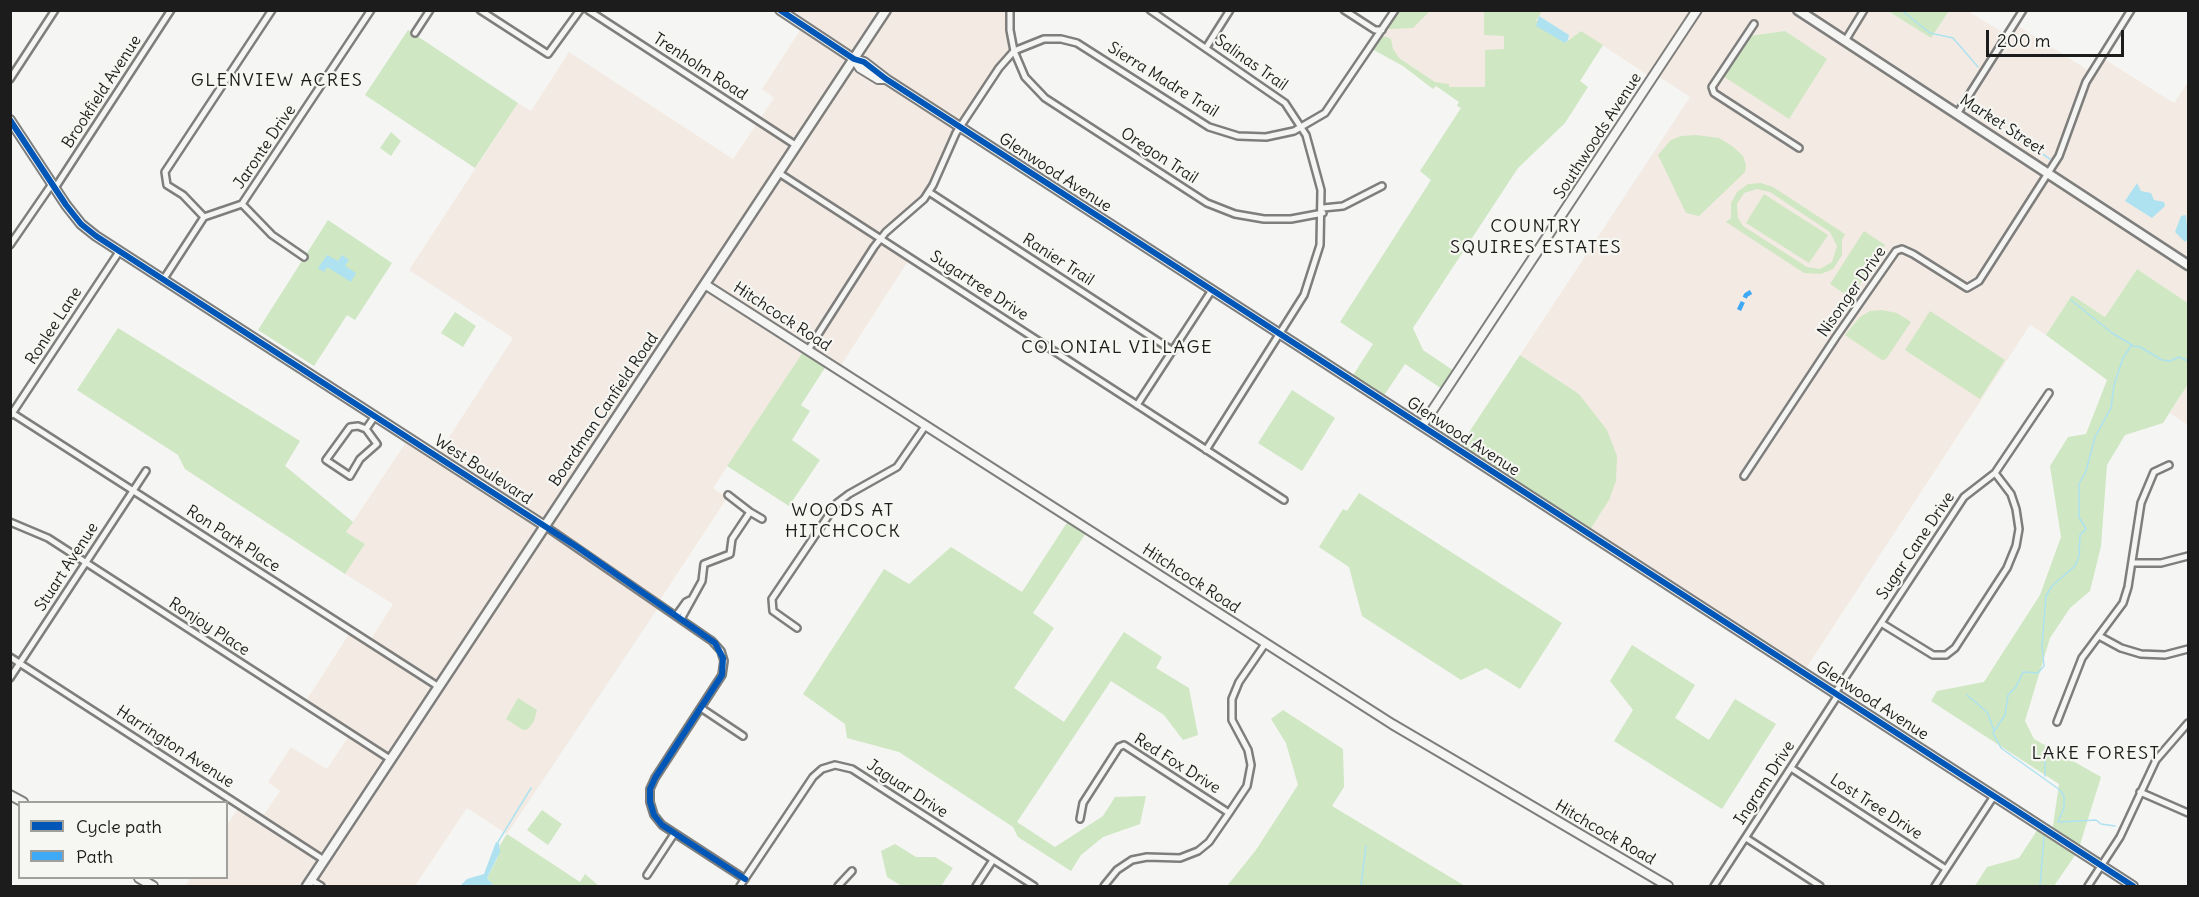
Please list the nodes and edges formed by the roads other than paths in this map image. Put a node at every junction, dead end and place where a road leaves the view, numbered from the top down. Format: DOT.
graph roads {
  1 [pos="55,10"];
  2 [pos="171,10"];
  3 [pos="272,10"];
  4 [pos="371,10"];
  5 [pos="430,10"];
  6 [pos="480,10"];
  7 [pos="580,10"];
  8 [pos="588,10"];
  9 [pos="780,10"];
  10 [pos="1010,10"];
  11 [pos="1150,10"];
  12 [pos="1230,10"];
  13 [pos="1344,10"];
  14 [pos="1395,10"];
  15 [pos="1697,10"];
  16 [pos="1798,10"];
  17 [pos="1864,10"];
  18 [pos="2023,10"];
  19 [pos="2131,10"];
  20 [pos="875,11"];
  21 [pos="885,13"];
  22 [pos="1754,24"];
  23 [pos="1382,30"];
  24 [pos="415,33"];
  25 [pos="1845,41"];
  26 [pos="1206,48"];
  27 [pos="1014,51"];
  28 [pos="854,59"];
  29 [pos="10,79"];
  30 [pos="1957,114"];
  31 [pos="10,120"];
  32 [pos="960,127"];
  33 [pos="1301,127"];
  34 [pos="797,146"];
  35 [pos="1799,148"];
  36 [pos="2048,172"];
  37 [pos="779,173"];
  38 [pos="53,186"];
  39 [pos="1382,186"];
  40 [pos="929,192"];
  41 [pos="242,204"];
  42 [pos="1323,211"];
  43 [pos="204,217"];
  44 [pos="881,238"];
  45 [pos="10,245"];
  46 [pos="119,252"];
  47 [pos="304,257"];
  48 [pos="2188,265"];
  49 [pos="163,280"];
  50 [pos="706,285"];
  51 [pos="1212,290"];
  52 [pos="1280,335"];
  53 [pos="808,350"];
  54 [pos="1173,351"];
  55 [pos="2049,393"];
  56 [pos="1137,405"];
  57 [pos="11,415"];
  58 [pos="375,416"];
  59 [pos="926,425"];
  60 [pos="1422,426"];
  61 [pos="366,429"];
  62 [pos="1206,450"];
  63 [pos="2169,465"];
  64 [pos="146,471"];
  65 [pos="1995,472"];
  66 [pos="1744,476"];
  67 [pos="133,491"];
  68 [pos="728,495"];
  69 [pos="1284,500"];
  70 [pos="750,512"];
  71 [pos="762,519"];
  72 [pos="10,522"];
  73 [pos="545,526"];
  74 [pos="2188,556"];
  75 [pos="86,563"];
  76 [pos="2132,563"];
  77 [pos="678,617"];
  78 [pos="1881,623"];
  79 [pos="797,628"];
  80 [pos="2099,636"];
  81 [pos="1265,644"];
  82 [pos="2188,650"];
  83 [pos="10,657"];
  84 [pos="20,663"];
  85 [pos="10,678"];
  86 [pos="438,687"];
  87 [pos="1837,694"];
  88 [pos="701,708"];
  89 [pos="2056,722"];
  90 [pos="2188,723"];
  91 [pos="743,736"];
  92 [pos="390,759"];
  93 [pos="1791,768"];
  94 [pos="2140,792"];
  95 [pos="1994,796"];
  96 [pos="1229,813"];
  97 [pos="2188,813"];
  98 [pos="1080,819"];
  99 [pos="674,834"];
  100 [pos="1746,838"];
  101 [pos="324,860"];
  102 [pos="993,861"];
  103 [pos="2102,867"];
  104 [pos="1947,868"];
  105 [pos="852,872"];
  106 [pos="647,874"];
  107 [pos="745,879"];
  108 [pos="309,883"];
  109 [pos="321,886"];
  110 [pos="740,886"];
  111 [pos="838,886"];
  112 [pos="976,886"];
  113 [pos="1034,886"];
  114 [pos="1104,886"];
  115 [pos="1668,886"];
  116 [pos="1714,886"];
  117 [pos="1820,886"];
  118 [pos="1935,886"];
  119 [pos="2088,886"];
  120 [pos="2133,886"];
  1 -- 29 [label="street"];
  2 -- 38 [label="street, Brookfield Avenue"];
  3 -- 43 [label="street"];
  4 -- 41 [label="street, Jaronte Drive"];
  5 -- 24 [label="street"];
  6 -- 7 [label="street"];
  8 -- 34 [label="street, Trenholm Road"];
  9 -- 28 [label="street, Glenwood Avenue"];
  10 -- 27 [label="street, Oregon Trail"];
  11 -- 26 [label="street, Salinas Trail"];
  12 -- 26 [label="street"];
  13 -- 23 [label="street"];
  14 -- 23 [label="street, Sierra Madre Trail"];
  15 -- 60 [label="street, Southwoods Avenue"];
  16 -- 25 [label="main road, Market Street"];
  17 -- 25 [label="street"];
  18 -- 30 [label="street"];
  19 -- 36 [label="street"];
  20 -- 21 [label="street"];
  21 -- 28 [label="main road, Boardman Canfield Road"];
  22 -- 35 [label="street"];
  23 -- 33 [label="street, Sierra Madre Trail"];
  25 -- 30 [label="main road, Market Street"];
  26 -- 33 [label="street, Salinas Trail"];
  27 -- 32 [label="street"];
  27 -- 33 [label="street, Sierra Madre Trail"];
  27 -- 42 [label="street, Oregon Trail"];
  28 -- 32 [label="street, Glenwood Avenue"];
  28 -- 34 [label="main road, Boardman Canfield Road"];
  30 -- 36 [label="main road, Market Street"];
  31 -- 38 [label="street, West Boulevard"];
  32 -- 40 [label="street"];
  32 -- 51 [label="street, Glenwood Avenue"];
  33 -- 42 [label="street, Salinas Trail"];
  34 -- 37 [label="main road, Boardman Canfield Road"];
  36 -- 48 [label="main road, Market Street"];
  36 -- 66 [label="street, Nisonger Drive"];
  37 -- 44 [label="street, Sugartree Drive"];
  37 -- 50 [label="main road, Boardman Canfield Road"];
  38 -- 45 [label="street, Brookfield Avenue"];
  38 -- 46 [label="street, West Boulevard"];
  39 -- 42 [label="street, Oregon Trail"];
  40 -- 44 [label="street"];
  40 -- 54 [label="street, Ranier Trail"];
  41 -- 43 [label="street, Jaronte Drive"];
  41 -- 47 [label="street"];
  42 -- 52 [label="street, Salinas Trail"];
  43 -- 49 [label="street"];
  44 -- 53 [label="street"];
  44 -- 56 [label="street, Sugartree Drive"];
  46 -- 49 [label="street, West Boulevard"];
  46 -- 57 [label="street, Ronlee Lane"];
  49 -- 58 [label="street, West Boulevard"];
  50 -- 53 [label="street, Hitchcock Road"];
  50 -- 73 [label="main road, Boardman Canfield Road"];
  51 -- 52 [label="street, Glenwood Avenue"];
  51 -- 54 [label="street"];
  52 -- 60 [label="street, Glenwood Avenue"];
  52 -- 62 [label="street, Salinas Trail"];
  53 -- 59 [label="street, Hitchcock Road"];
  54 -- 56 [label="street"];
  55 -- 65 [label="street, Sugar Cane Drive"];
  56 -- 62 [label="street, Sugartree Drive"];
  57 -- 67 [label="street, Ron Park Place"];
  58 -- 61 [label="street"];
  58 -- 73 [label="street, West Boulevard"];
  59 -- 79 [label="street"];
  59 -- 81 [label="street, Hitchcock Road"];
  60 -- 87 [label="street, Glenwood Avenue"];
  61 -- 61 [label="street"];
  62 -- 69 [label="street, Sugartree Drive"];
  63 -- 76 [label="street"];
  64 -- 67 [label="street, Stuart Avenue"];
  65 -- 78 [label="street, Sugar Cane Drive"];
  65 -- 78 [label="street"];
  67 -- 75 [label="street, Stuart Avenue"];
  67 -- 86 [label="street, Ron Park Place"];
  68 -- 70 [label="street"];
  70 -- 71 [label="street"];
  70 -- 77 [label="street"];
  72 -- 75 [label="street, Ronjoy Place"];
  73 -- 77 [label="street, West Boulevard"];
  73 -- 86 [label="main road, Boardman Canfield Road"];
  74 -- 76 [label="street"];
  75 -- 84 [label="street, Stuart Avenue"];
  75 -- 92 [label="street, Ronjoy Place"];
  76 -- 80 [label="street"];
  77 -- 88 [label="street, West Boulevard"];
  78 -- 87 [label="street, Sugar Cane Drive"];
  80 -- 82 [label="street"];
  80 -- 89 [label="street"];
  81 -- 96 [label="street"];
  81 -- 115 [label="street, Hitchcock Road"];
  83 -- 84 [label="street, Harrington Avenue"];
  84 -- 85 [label="street, Stuart Avenue"];
  84 -- 101 [label="street, Harrington Avenue"];
  86 -- 92 [label="main road, Boardman Canfield Road"];
  87 -- 93 [label="street, Ingram Drive"];
  87 -- 95 [label="street, Glenwood Avenue"];
  88 -- 91 [label="street"];
  88 -- 99 [label="street, West Boulevard"];
  90 -- 94 [label="street"];
  92 -- 101 [label="main road, Boardman Canfield Road"];
  93 -- 100 [label="street, Ingram Drive"];
  93 -- 104 [label="street, Lost Tree Drive"];
  94 -- 97 [label="street"];
  94 -- 103 [label="street"];
  95 -- 103 [label="street, Glenwood Avenue"];
  95 -- 104 [label="street"];
  96 -- 98 [label="street, Red Fox Drive"];
  96 -- 114 [label="street"];
  99 -- 106 [label="street"];
  99 -- 107 [label="street, West Boulevard"];
  100 -- 116 [label="street, Ingram Drive"];
  100 -- 117 [label="street"];
  101 -- 108 [label="main road, Boardman Canfield Road"];
  102 -- 107 [label="street, Jaguar Drive"];
  102 -- 112 [label="street"];
  102 -- 113 [label="street, Jaguar Drive"];
  103 -- 119 [label="street"];
  103 -- 120 [label="street, Glenwood Avenue"];
  104 -- 118 [label="street"];
  105 -- 111 [label="street"];
  107 -- 110 [label="street, Jaguar Drive"];
  108 -- 109 [label="street"];
}
